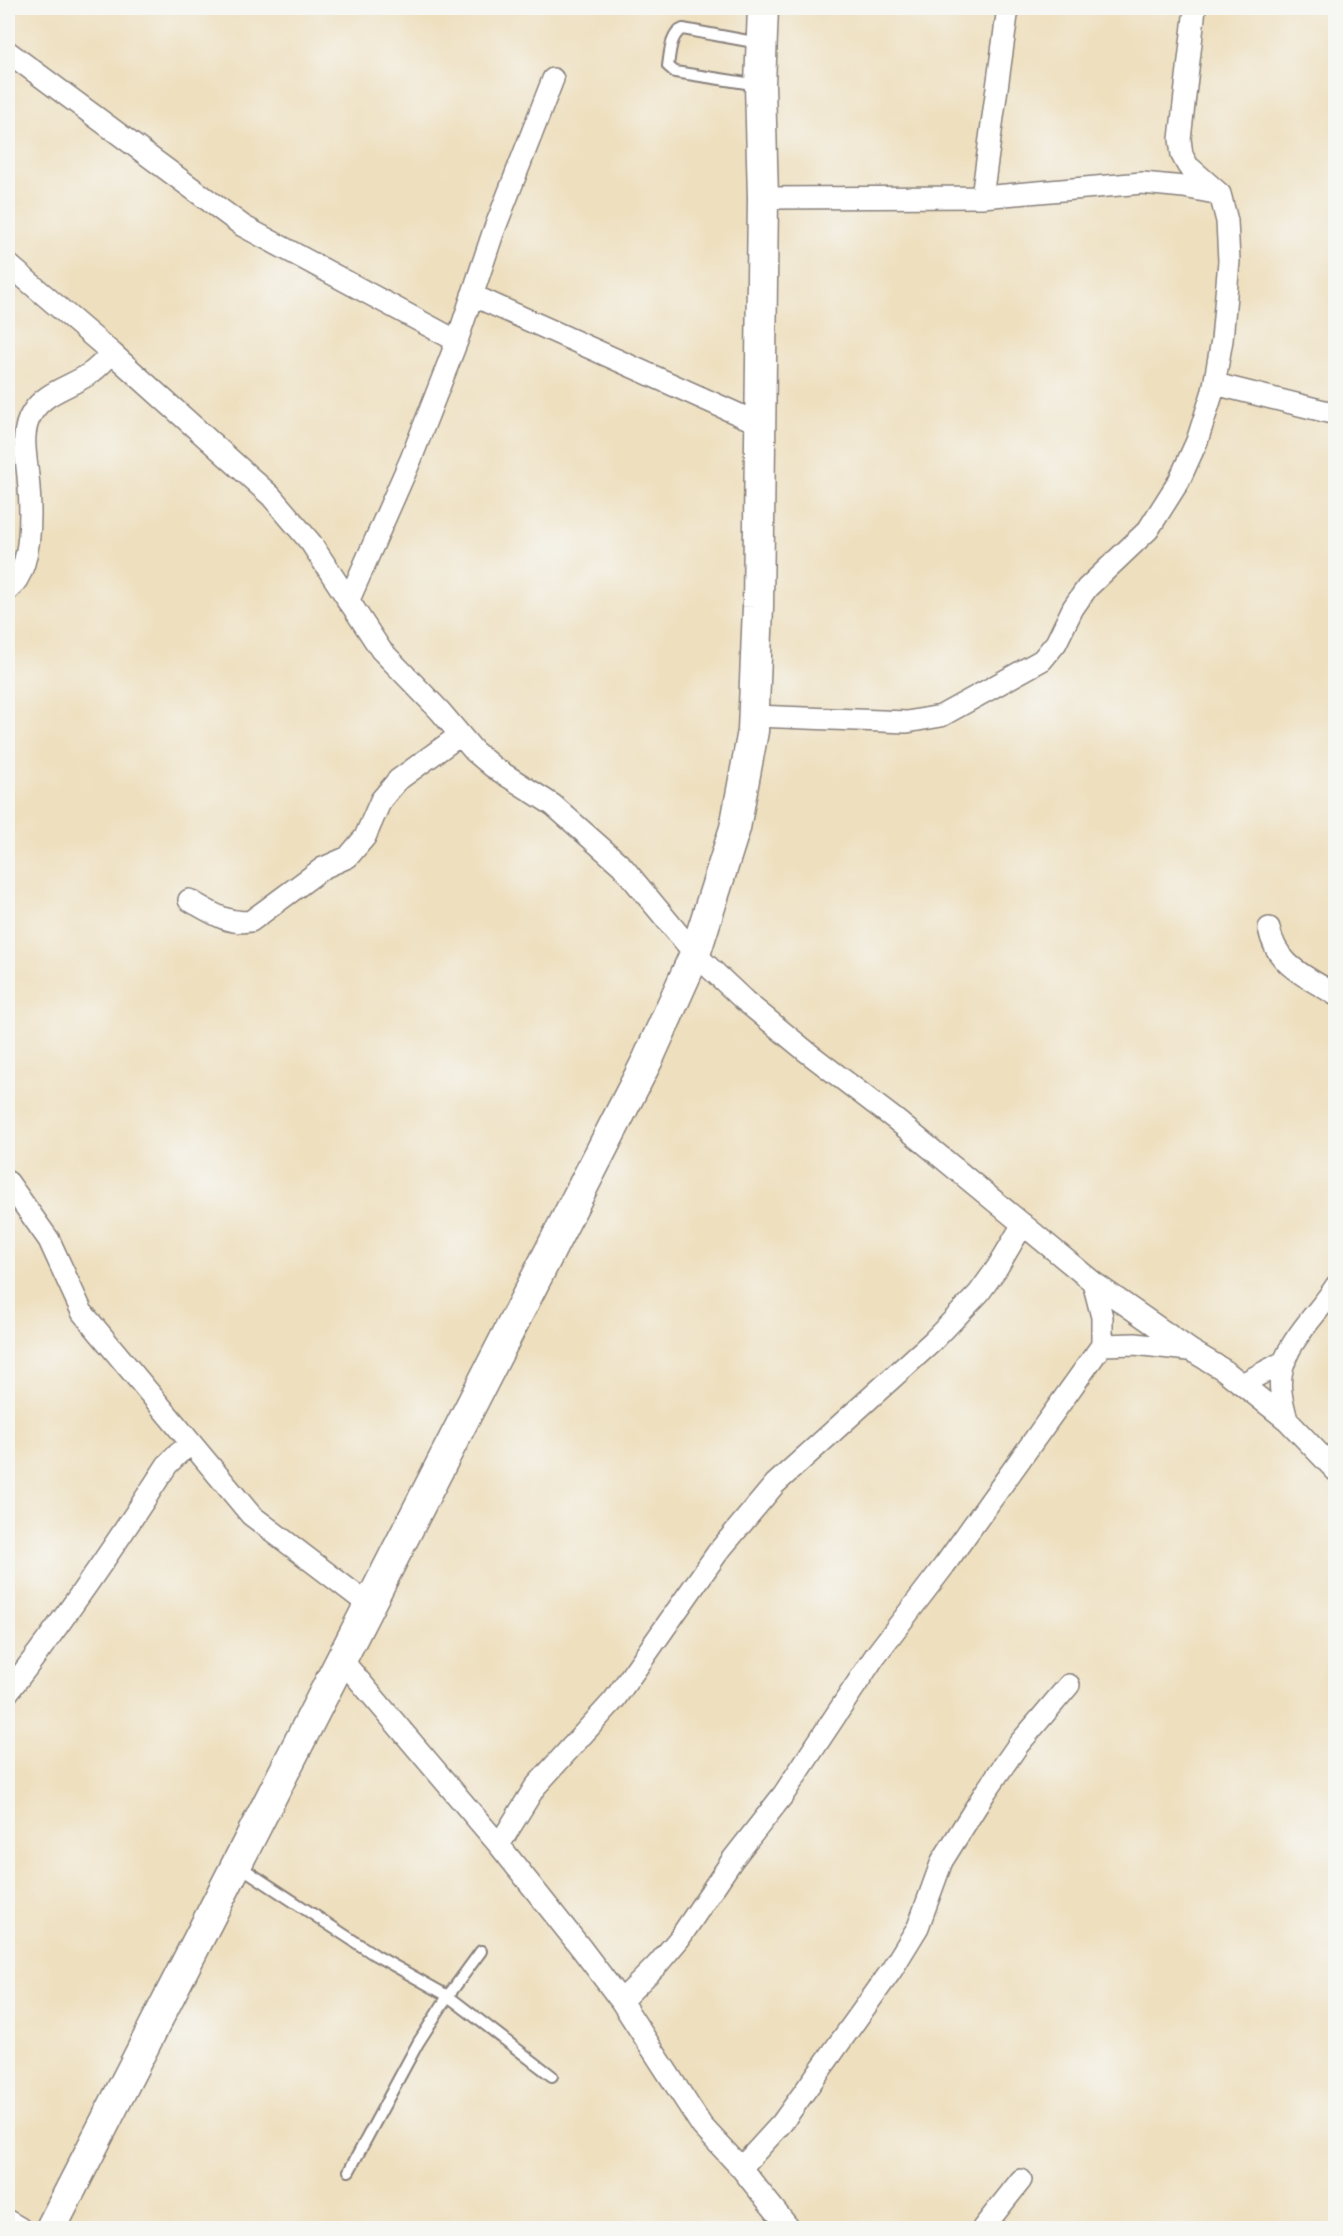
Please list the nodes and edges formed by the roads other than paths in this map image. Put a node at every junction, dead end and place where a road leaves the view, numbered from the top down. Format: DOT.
graph roads {
  1 [pos="763,8"];
  2 [pos="1008,8"];
  3 [pos="1195,8"];
  4 [pos="761,43"];
  5 [pos="8,52"];
  6 [pos="553,79"];
  7 [pos="760,85"];
  8 [pos="1220,194"];
  9 [pos="982,196"];
  10 [pos="763,198"];
  11 [pos="8,264"];
  12 [pos="472,295"];
  13 [pos="458,340"];
  14 [pos="112,353"];
  15 [pos="1215,384"];
  16 [pos="1335,414"];
  17 [pos="760,424"];
  18 [pos="8,590"];
  19 [pos="348,602"];
  20 [pos="753,716"];
  21 [pos="460,735"];
  22 [pos="189,900"];
  23 [pos="1269,928"];
  24 [pos="695,954"];
  25 [pos="1335,995"];
  26 [pos="8,1182"];
  27 [pos="1023,1224"];
  28 [pos="1093,1282"];
  29 [pos="1335,1286"];
  30 [pos="1102,1345"];
  31 [pos="1192,1351"];
  32 [pos="1285,1361"];
  33 [pos="1242,1384"];
  34 [pos="1287,1420"];
  35 [pos="192,1444"];
  36 [pos="1335,1471"];
  37 [pos="369,1605"];
  38 [pos="341,1659"];
  39 [pos="1069,1685"];
  40 [pos="8,1692"];
  41 [pos="499,1845"];
  42 [pos="236,1864"];
  43 [pos="481,1951"];
  44 [pos="448,1996"];
  45 [pos="621,2001"];
  46 [pos="552,2076"];
  47 [pos="741,2168"];
  48 [pos="349,2171"];
  49 [pos="1021,2180"];
  50 [pos="8,2221"];
  51 [pos="20,2229"];
  52 [pos="51,2229"];
  53 [pos="789,2229"];
  54 [pos="983,2229"];
  1 -- 4 [label="street"];
  2 -- 9 [label="street"];
  3 -- 8 [label="street"];
  4 -- 7 [label="street"];
  4 -- 7 [label="lane"];
  5 -- 13 [label="street"];
  6 -- 12 [label="street"];
  7 -- 10 [label="street"];
  8 -- 9 [label="street"];
  8 -- 15 [label="street"];
  9 -- 10 [label="street"];
  10 -- 17 [label="street"];
  11 -- 14 [label="street"];
  12 -- 13 [label="street"];
  12 -- 17 [label="street"];
  13 -- 19 [label="street"];
  14 -- 18 [label="street"];
  14 -- 19 [label="street"];
  15 -- 16 [label="street"];
  15 -- 20 [label="street"];
  17 -- 20 [label="street"];
  19 -- 21 [label="street"];
  20 -- 24 [label="street"];
  21 -- 22 [label="street"];
  21 -- 24 [label="street"];
  23 -- 25 [label="street"];
  24 -- 27 [label="street"];
  24 -- 37 [label="street"];
  26 -- 35 [label="street"];
  27 -- 28 [label="street"];
  27 -- 41 [label="street"];
  28 -- 30 [label="street"];
  28 -- 31 [label="street"];
  29 -- 32 [label="street"];
  30 -- 31 [label="street"];
  30 -- 45 [label="street"];
  31 -- 33 [label="street"];
  32 -- 33 [label="street"];
  32 -- 34 [label="street"];
  33 -- 34 [label="street"];
  34 -- 36 [label="street"];
  35 -- 37 [label="street"];
  35 -- 40 [label="street"];
  37 -- 38 [label="street"];
  38 -- 41 [label="street"];
  38 -- 42 [label="street"];
  39 -- 47 [label="street"];
  41 -- 45 [label="street"];
  42 -- 44 [label="lane"];
  42 -- 52 [label="street"];
  43 -- 44 [label="lane"];
  44 -- 46 [label="lane"];
  44 -- 48 [label="lane"];
  45 -- 47 [label="street"];
  47 -- 53 [label="street"];
  49 -- 54 [label="street"];
  50 -- 51 [label="street"];
}
